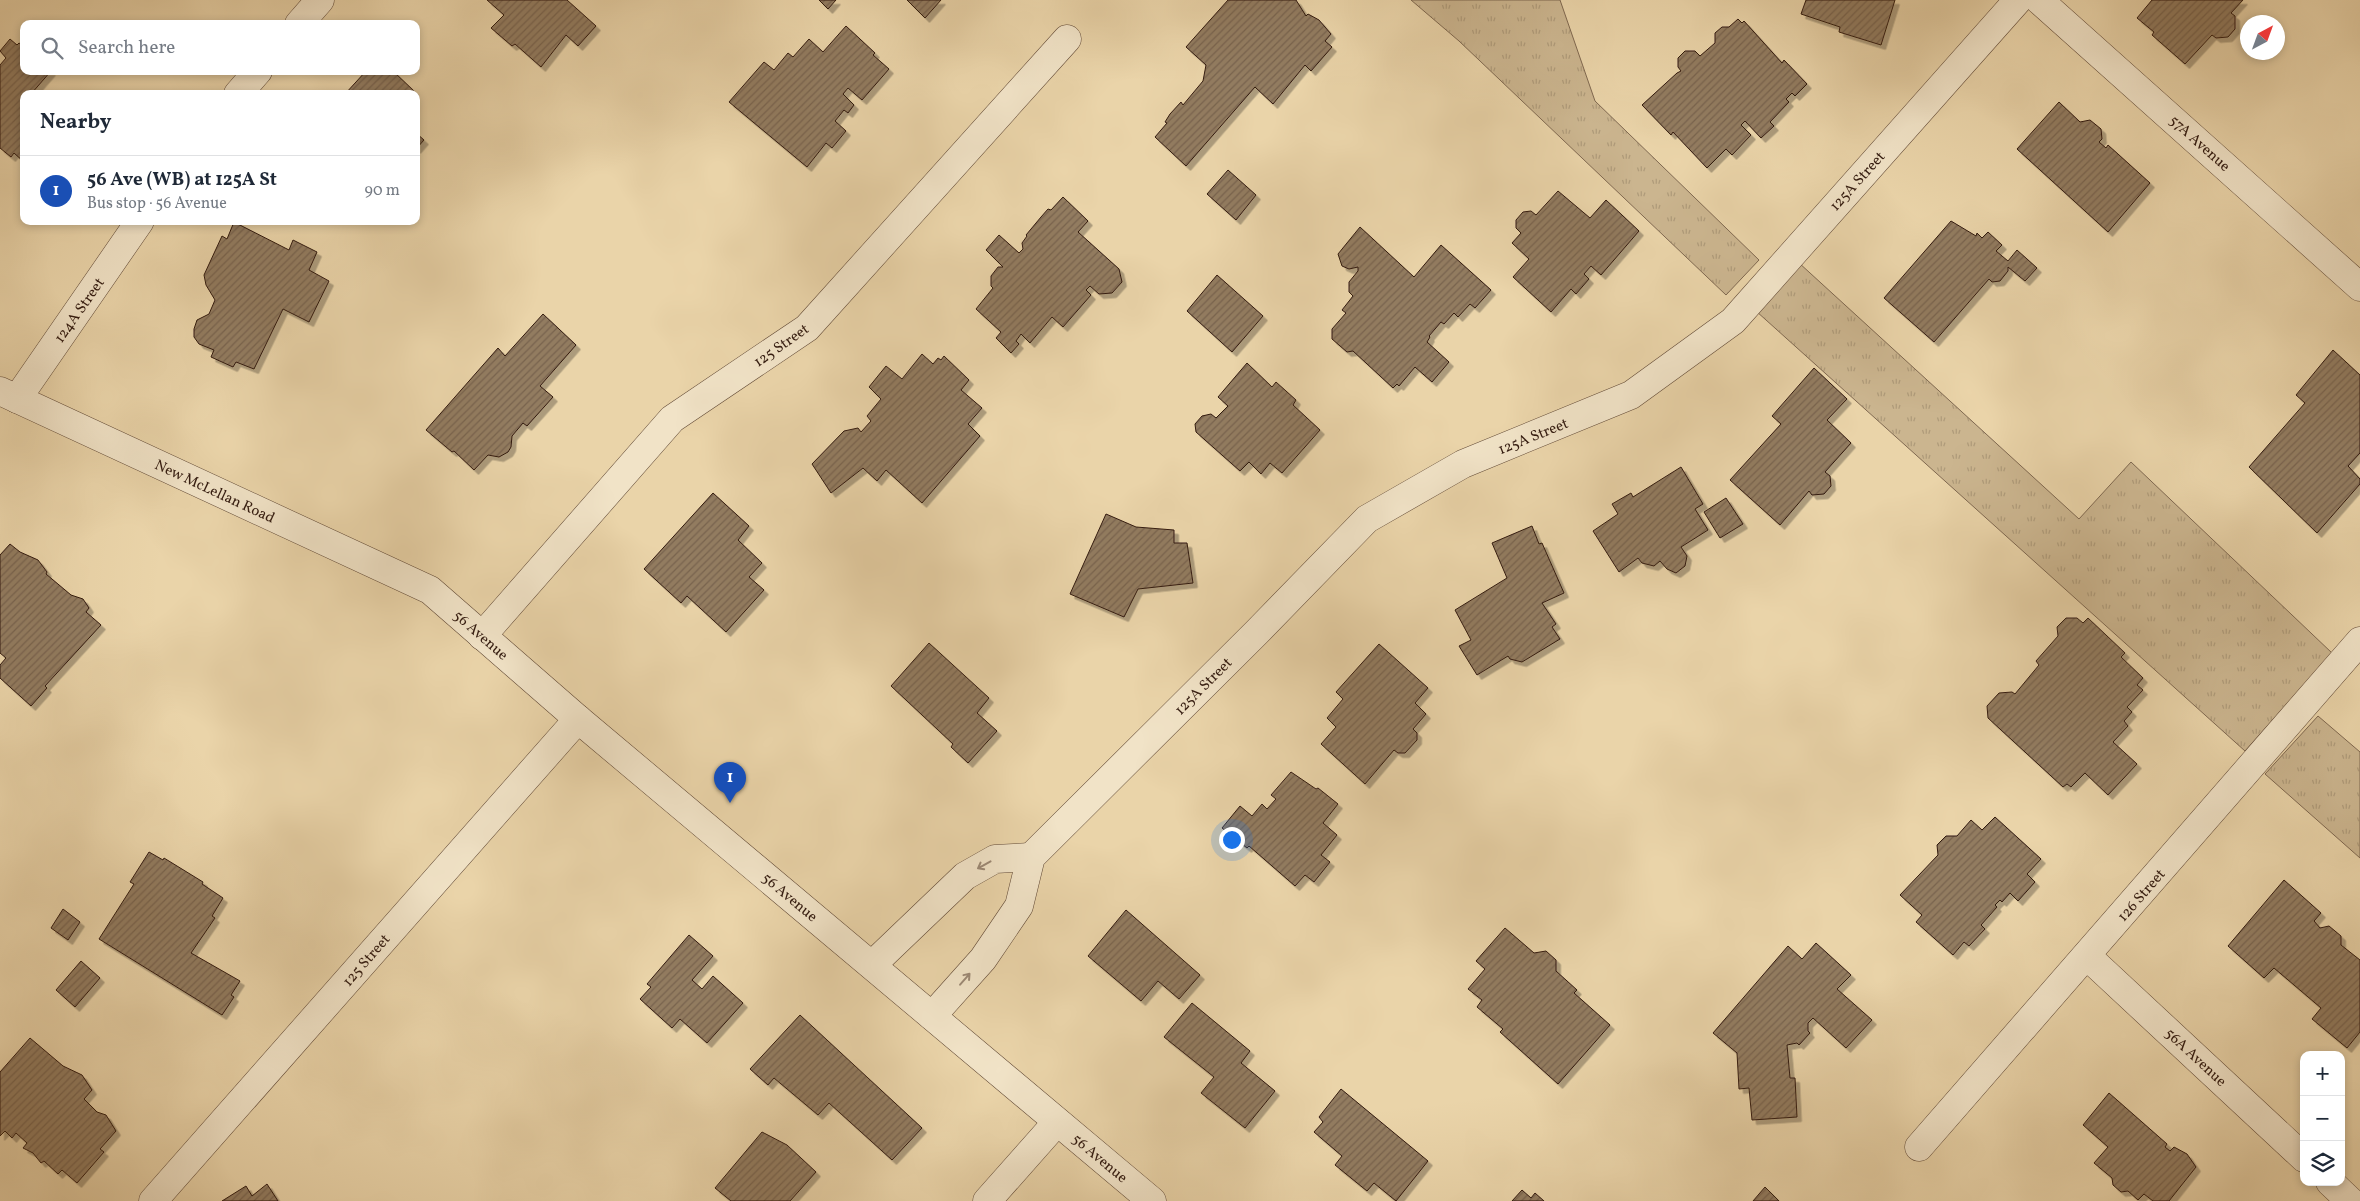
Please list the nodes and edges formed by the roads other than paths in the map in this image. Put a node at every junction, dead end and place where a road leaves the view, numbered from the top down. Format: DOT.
graph roads {
  1 [pos="320,0"];
  2 [pos="2018,0"];
  3 [pos="2039,0"];
  4 [pos="302,20"];
  5 [pos="1067,39"];
  6 [pos="255,75"];
  7 [pos="241,90"];
  8 [pos="137,225"];
  9 [pos="2360,287"];
  10 [pos="8,395"];
  11 [pos="430,590"];
  12 [pos="482,636"];
  13 [pos="2360,641"];
  14 [pos="578,719"];
  15 [pos="1031,856"];
  16 [pos="2087,956"];
  17 [pos="872,965"];
  18 [pos="932,1016"];
  19 [pos="1057,1122"];
  20 [pos="1919,1147"];
  21 [pos="2300,1154"];
  22 [pos="2334,1186"];
  23 [pos="153,1201"];
  24 [pos="987,1201"];
  25 [pos="1152,1201"];
  26 [pos="2350,1201"];
  1 -- 4 [label="street"];
  2 -- 15 [label="street, 125A Street"];
  3 -- 9 [label="street, 57A Avenue"];
  5 -- 12 [label="street, 125 Street"];
  6 -- 7 [label="street"];
  8 -- 10 [label="street, 124A Street"];
  10 -- 11 [label="street, New McLellan Road"];
  11 -- 12 [label="street, 56 Avenue"];
  12 -- 14 [label="street, 56 Avenue"];
  13 -- 16 [label="street, 126 Street"];
  14 -- 17 [label="street, 56 Avenue"];
  14 -- 23 [label="street, 125 Street"];
  15 -- 17 [label="street, one-way"];
  18 -- 15 [label="street, one-way"];
  16 -- 20 [label="street, 126 Street"];
  16 -- 21 [label="street, 56A Avenue"];
  17 -- 18 [label="street, 56 Avenue"];
  18 -- 19 [label="street, 56 Avenue"];
  19 -- 24 [label="street"];
  19 -- 25 [label="street, 56 Avenue"];
  22 -- 26 [label="street"];
}
